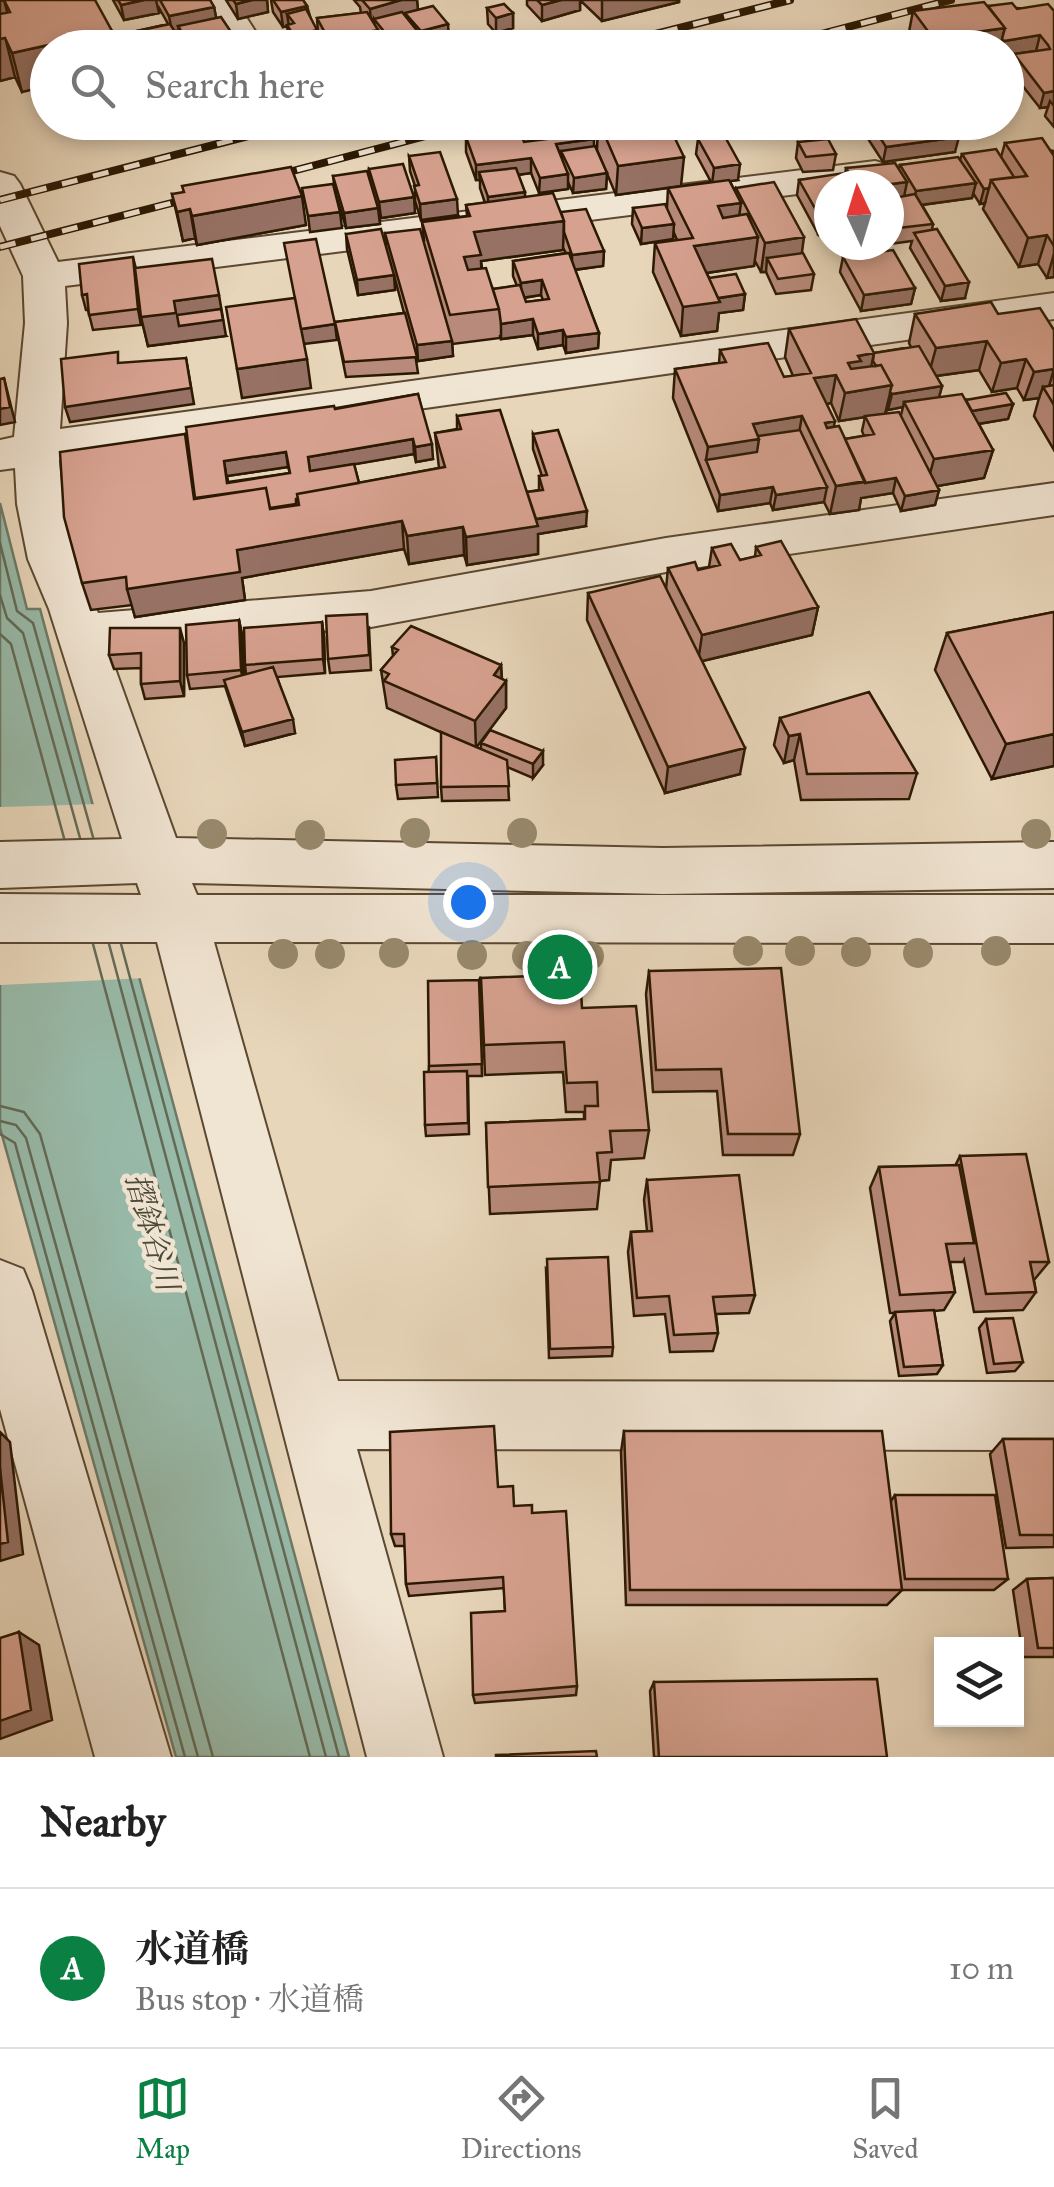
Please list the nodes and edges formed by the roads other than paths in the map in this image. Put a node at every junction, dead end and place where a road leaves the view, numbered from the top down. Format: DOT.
graph roads {
  1 [pos="218,0"];
  2 [pos="237,30"];
  3 [pos="919,167"];
  4 [pos="0,184"];
  5 [pos="44,276"];
  6 [pos="1054,306"];
  7 [pos="18,452"];
  8 [pos="1054,499"];
  9 [pos="75,621"];
  10 [pos="0,865"];
  11 [pos="1054,865"];
  12 [pos="146,888"];
  13 [pos="0,918"];
  14 [pos="1054,920"];
  15 [pos="0,1290"];
  16 [pos="313,1414"];
  17 [pos="1054,1416"];
  18 [pos="133,1757"];
  19 [pos="405,1757"];
  1 -- 2 [label="street"];
  3 -- 5 [label="street"];
  4 -- 5 [label="street"];
  5 -- 7 [label="street"];
  6 -- 7 [label="street"];
  7 -- 9 [label="street"];
  8 -- 9 [label="street"];
  9 -- 12 [label="street"];
  10 -- 12 [label="street"];
  11 -- 12 [label="street"];
  12 -- 13 [label="street"];
  12 -- 14 [label="street"];
  12 -- 16 [label="street"];
  15 -- 18 [label="street"];
  16 -- 17 [label="street"];
  16 -- 19 [label="street"];
}
